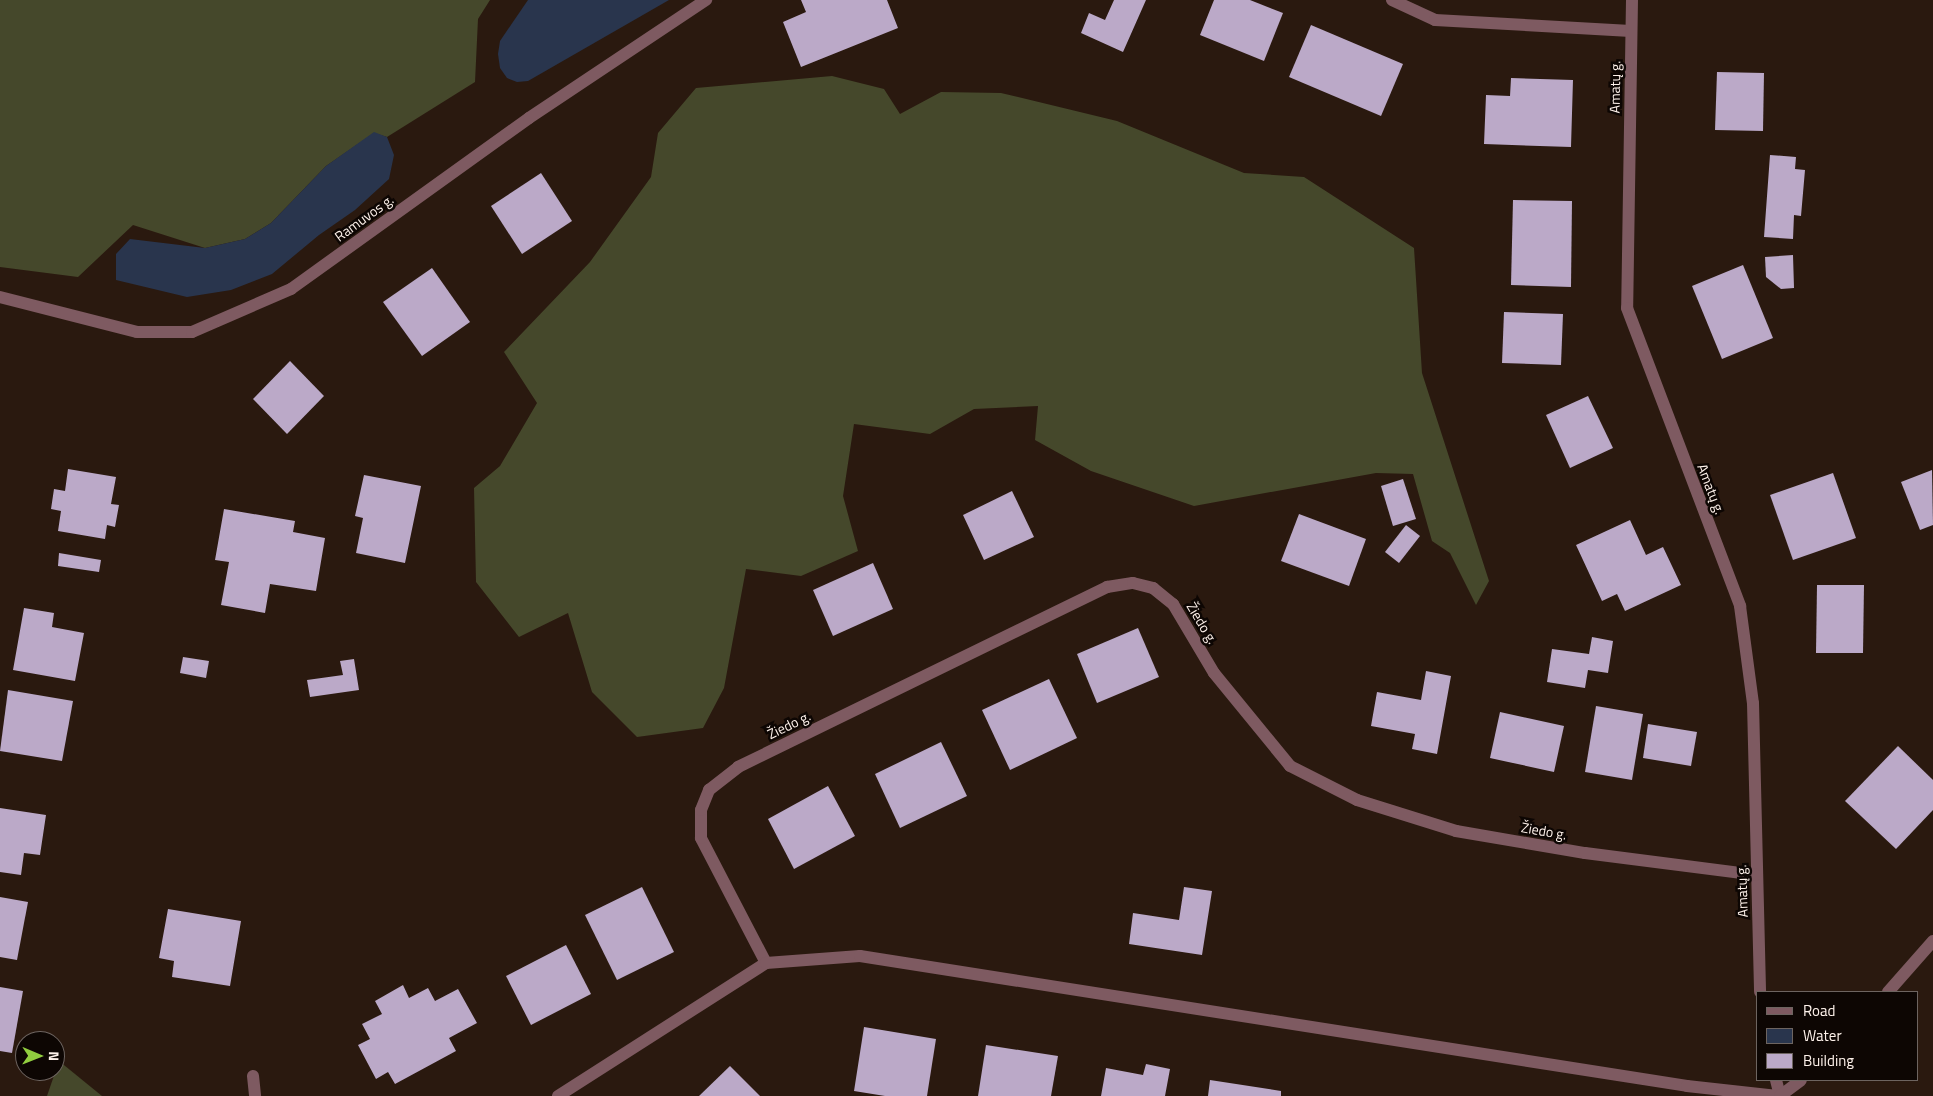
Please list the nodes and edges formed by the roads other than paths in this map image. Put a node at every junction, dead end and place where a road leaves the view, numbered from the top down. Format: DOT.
graph roads {
  1 [pos="706,0"];
  2 [pos="1392,0"];
  3 [pos="1632,0"];
  4 [pos="1631,31"];
  5 [pos="0,297"];
  6 [pos="1756,875"];
  7 [pos="1933,941"];
  8 [pos="766,963"];
  9 [pos="1760,991"];
  10 [pos="1889,991"];
  11 [pos="253,1076"];
  12 [pos="1776,1081"];
  13 [pos="1800,1081"];
  14 [pos="255,1096"];
  15 [pos="558,1096"];
  16 [pos="1779,1096"];
  1 -- 5 [label="street, Ramuvos g."];
  2 -- 4 [label="street"];
  3 -- 4 [label="street, Amatų g."];
  4 -- 6 [label="street, Amatų g."];
  6 -- 8 [label="street, Žiedo g."];
  6 -- 9 [label="street, Amatų g."];
  7 -- 10 [label="street"];
  8 -- 15 [label="street"];
  8 -- 16 [label="street"];
  11 -- 14 [label="street"];
  12 -- 16 [label="street"];
  13 -- 16 [label="street"];
}
